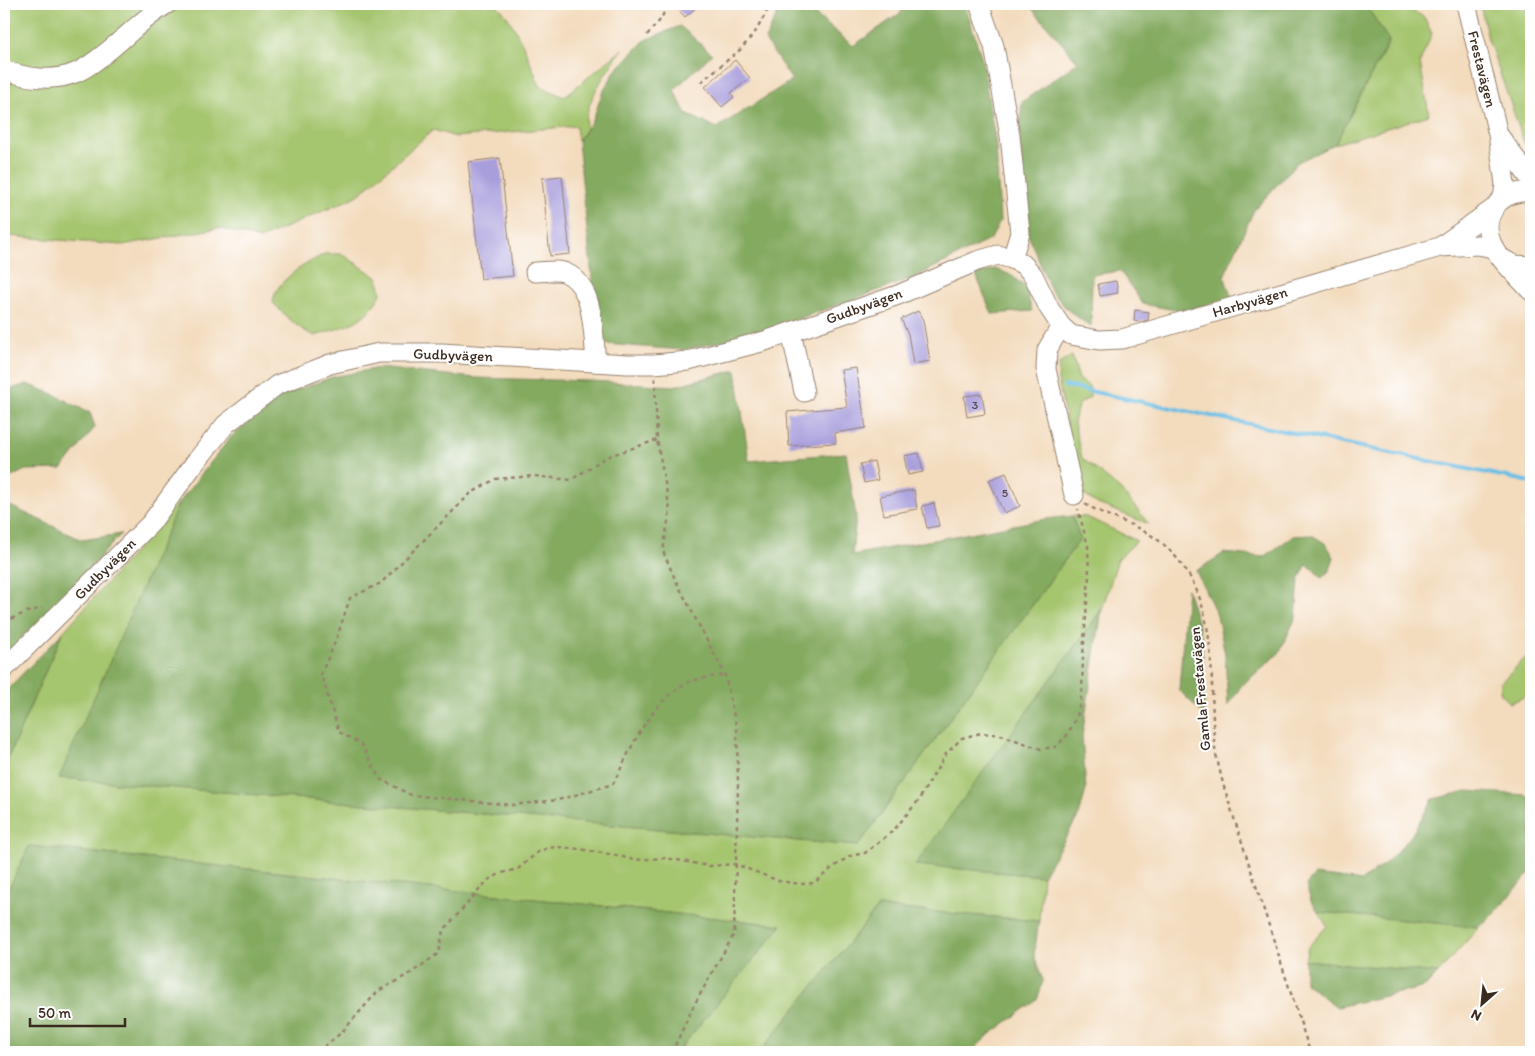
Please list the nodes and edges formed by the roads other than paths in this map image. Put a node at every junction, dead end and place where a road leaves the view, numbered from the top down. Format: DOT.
graph roads {
  1 [pos="166,4"];
  2 [pos="979,4"];
  3 [pos="1466,4"];
  4 [pos="4,70"];
  5 [pos="1498,134"];
  6 [pos="1531,180"];
  7 [pos="1531,192"];
  8 [pos="1498,204"];
  9 [pos="1440,247"];
  10 [pos="1497,254"];
  11 [pos="1012,259"];
  12 [pos="1531,266"];
  13 [pos="535,272"];
  14 [pos="1531,291"];
  15 [pos="1060,326"];
  16 [pos="791,332"];
  17 [pos="596,362"];
  18 [pos="804,392"];
  19 [pos="1074,495"];
  20 [pos="4,669"];
  1 -- 4 [label="street"];
  2 -- 11 [label="street"];
  3 -- 5 [label="street, Frestavägen"];
  5 -- 6 [label="street, Frestavägen"];
  5 -- 8 [label="street, Frestavägen"];
  7 -- 8 [label="street, Harbyvägen"];
  8 -- 9 [label="street, Harbyvägen"];
  8 -- 10 [label="street, Frestavägen"];
  9 -- 10 [label="street, Harbyvägen"];
  9 -- 15 [label="street, Harbyvägen"];
  10 -- 12 [label="street, Harbyvägen"];
  10 -- 14 [label="street"];
  11 -- 15 [label="street"];
  11 -- 16 [label="street, Gudbyvägen"];
  13 -- 17 [label="street"];
  15 -- 19 [label="street"];
  16 -- 17 [label="street, Gudbyvägen"];
  16 -- 18 [label="street"];
  17 -- 20 [label="street, Gudbyvägen"];
}
